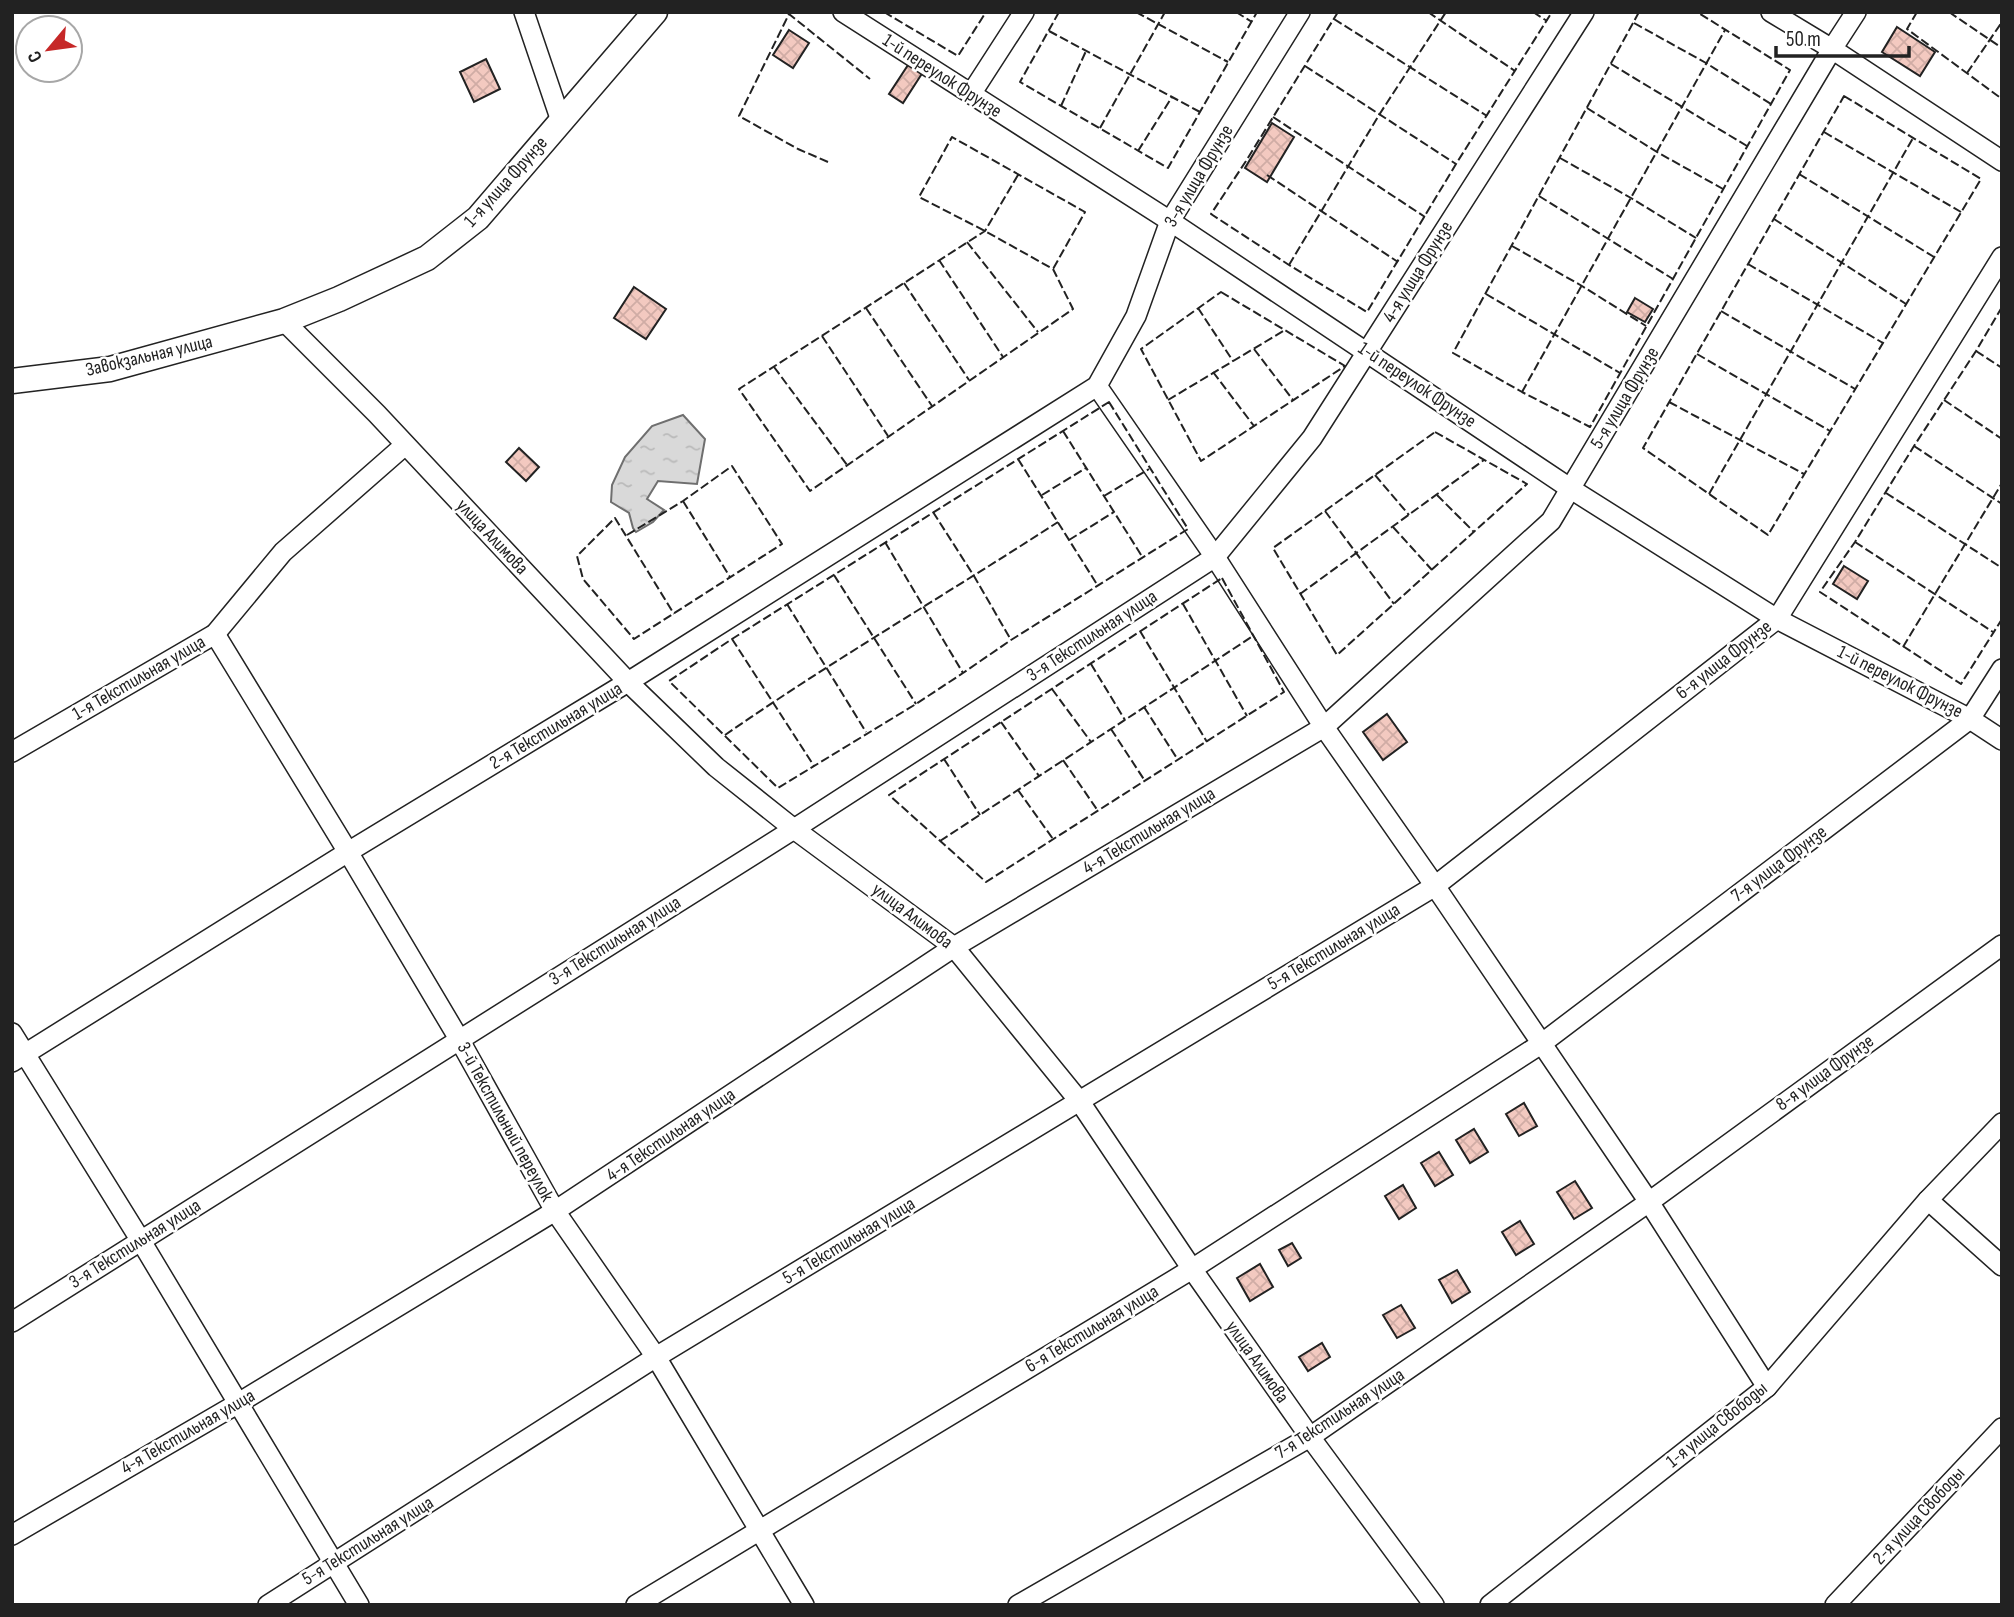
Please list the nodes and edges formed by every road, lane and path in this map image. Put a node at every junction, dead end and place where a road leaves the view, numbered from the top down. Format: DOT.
graph roads {
  1 [pos="524,12"];
  2 [pos="655,12"];
  3 [pos="843,12"];
  4 [pos="1024,12"];
  5 [pos="1300,12"];
  6 [pos="1584,12"];
  7 [pos="1771,12"];
  8 [pos="1856,12"];
  9 [pos="1832,49"];
  10 [pos="971,94"];
  11 [pos="561,121"];
  12 [pos="2002,162"];
  13 [pos="1170,221"];
  14 [pos="2002,257"];
  15 [pos="284,321"];
  16 [pos="1368,352"];
  17 [pos="12,381"];
  18 [pos="1097,386"];
  19 [pos="405,445"];
  20 [pos="1571,489"];
  21 [pos="1215,557"];
  22 [pos="1777,619"];
  23 [pos="215,634"];
  24 [pos="2002,669"];
  25 [pos="628,682"];
  26 [pos="1970,719"];
  27 [pos="1324,727"];
  28 [pos="2002,740"];
  29 [pos="12,752"];
  30 [pos="794,829"];
  31 [pos="348,852"];
  32 [pos="1435,886"];
  33 [pos="2002,945"];
  34 [pos="954,947"];
  35 [pos="12,1033"];
  36 [pos="458,1039"];
  37 [pos="1541,1044"];
  38 [pos="18,1058"];
  39 [pos="1080,1101"];
  40 [pos="2002,1123"];
  41 [pos="1928,1200"];
  42 [pos="1649,1202"];
  43 [pos="555,1211"];
  44 [pos="141,1241"];
  45 [pos="2002,1266"];
  46 [pos="1192,1269"];
  47 [pos="12,1322"];
  48 [pos="656,1357"];
  49 [pos="1767,1387"];
  50 [pos="237,1404"];
  51 [pos="2002,1428"];
  52 [pos="1310,1437"];
  53 [pos="760,1531"];
  54 [pos="12,1535"];
  55 [pos="334,1563"];
  56 [pos="1432,1604"];
  57 [pos="268,1605"];
  58 [pos="359,1605"];
  59 [pos="636,1605"];
  60 [pos="804,1605"];
  61 [pos="1018,1605"];
  62 [pos="1490,1605"];
  63 [pos="1835,1605"];
  1 -- 11 [label="street"];
  2 -- 11 [label="main road, 1-я улица Фрунзе"];
  3 -- 10 [label="street, 1-й переулок Фрунзе"];
  4 -- 10 [label="street"];
  5 -- 13 [label="street, 3-я улица Фрунзе"];
  6 -- 16 [label="street, 4-я улица Фрунзе"];
  7 -- 9 [label="street"];
  8 -- 9 [label="street, 5-я улица Фрунзе"];
  9 -- 12 [label="street"];
  9 -- 20 [label="street, 5-я улица Фрунзе"];
  10 -- 13 [label="street, 1-й переулок Фрунзе"];
  11 -- 15 [label="main road, 1-я улица Фрунзе"];
  13 -- 16 [label="street, 1-й переулок Фрунзе"];
  13 -- 18 [label="street, 3-я улица Фрунзе"];
  14 -- 22 [label="street, 6-я улица Фрунзе"];
  15 -- 17 [label="main road, Завокзальная улица"];
  15 -- 19 [label="street, улица Алимова"];
  16 -- 20 [label="street, 1-й переулок Фрунзе"];
  16 -- 21 [label="street, 4-я улица Фрунзе"];
  18 -- 21 [label="street"];
  18 -- 25 [label="street, 2-я Текстильная улица"];
  19 -- 23 [label="street, 1-я Текстильная улица"];
  19 -- 25 [label="street, улица Алимова"];
  20 -- 22 [label="street, 1-й переулок Фрунзе"];
  20 -- 27 [label="street, 5-я улица Фрунзе"];
  21 -- 27 [label="street"];
  21 -- 30 [label="street, 3-я Текстильная улица"];
  22 -- 26 [label="street, 1-й переулок Фрунзе"];
  22 -- 32 [label="street, 6-я улица Фрунзе"];
  23 -- 29 [label="street, 1-я Текстильная улица"];
  23 -- 31 [label="street, 3-й Текстильный переулок"];
  24 -- 26 [label="street, 7-я улица Фрунзе"];
  25 -- 30 [label="street, улица Алимова"];
  25 -- 31 [label="street, 2-я Текстильная улица"];
  26 -- 28 [label="street, 1-й переулок Фрунзе"];
  26 -- 37 [label="street, 7-я улица Фрунзе"];
  27 -- 32 [label="street"];
  27 -- 34 [label="street, 4-я Текстильная улица"];
  30 -- 34 [label="street, улица Алимова"];
  30 -- 36 [label="street, 3-я Текстильная улица"];
  31 -- 36 [label="street, 3-й Текстильный переулок"];
  31 -- 38 [label="street, 2-я Текстильная улица"];
  32 -- 37 [label="street"];
  32 -- 39 [label="street, 5-я Текстильная улица"];
  33 -- 42 [label="street, 8-я улица Фрунзе"];
  34 -- 39 [label="street, улица Алимова"];
  34 -- 43 [label="street, 4-я Текстильная улица"];
  35 -- 38 [label="street"];
  36 -- 43 [label="street, 3-й Текстильный переулок"];
  36 -- 44 [label="street, 3-я Текстильная улица"];
  37 -- 42 [label="street"];
  37 -- 46 [label="street, 6-я Текстильная улица"];
  38 -- 44 [label="street"];
  39 -- 46 [label="street, улица Алимова"];
  39 -- 48 [label="street, 5-я Текстильная улица"];
  40 -- 41 [label="street, 1-я улица Свободы"];
  41 -- 45 [label="street"];
  41 -- 49 [label="street, 1-я улица Свободы"];
  42 -- 49 [label="street"];
  42 -- 52 [label="street, 7-я Текстильная улица"];
  43 -- 48 [label="street, 3-й Текстильный переулок"];
  43 -- 50 [label="street, 4-я Текстильная улица"];
  44 -- 47 [label="street, 3-я Текстильная улица"];
  44 -- 50 [label="street"];
  46 -- 52 [label="street, улица Алимова"];
  46 -- 53 [label="street, 6-я Текстильная улица"];
  48 -- 53 [label="street, 3-й Текстильный переулок"];
  48 -- 55 [label="street, 5-я Текстильная улица"];
  49 -- 62 [label="street, 1-я улица Свободы"];
  50 -- 54 [label="street, 4-я Текстильная улица"];
  50 -- 55 [label="street"];
  51 -- 63 [label="street, 2-я улица Свободы"];
  52 -- 56 [label="street, улица Алимова"];
  52 -- 61 [label="street, 7-я Текстильная улица"];
  53 -- 59 [label="street, 6-я Текстильная улица"];
  53 -- 60 [label="street, 3-й Текстильный переулок"];
  55 -- 57 [label="street, 5-я Текстильная улица"];
  55 -- 58 [label="street"];
}
